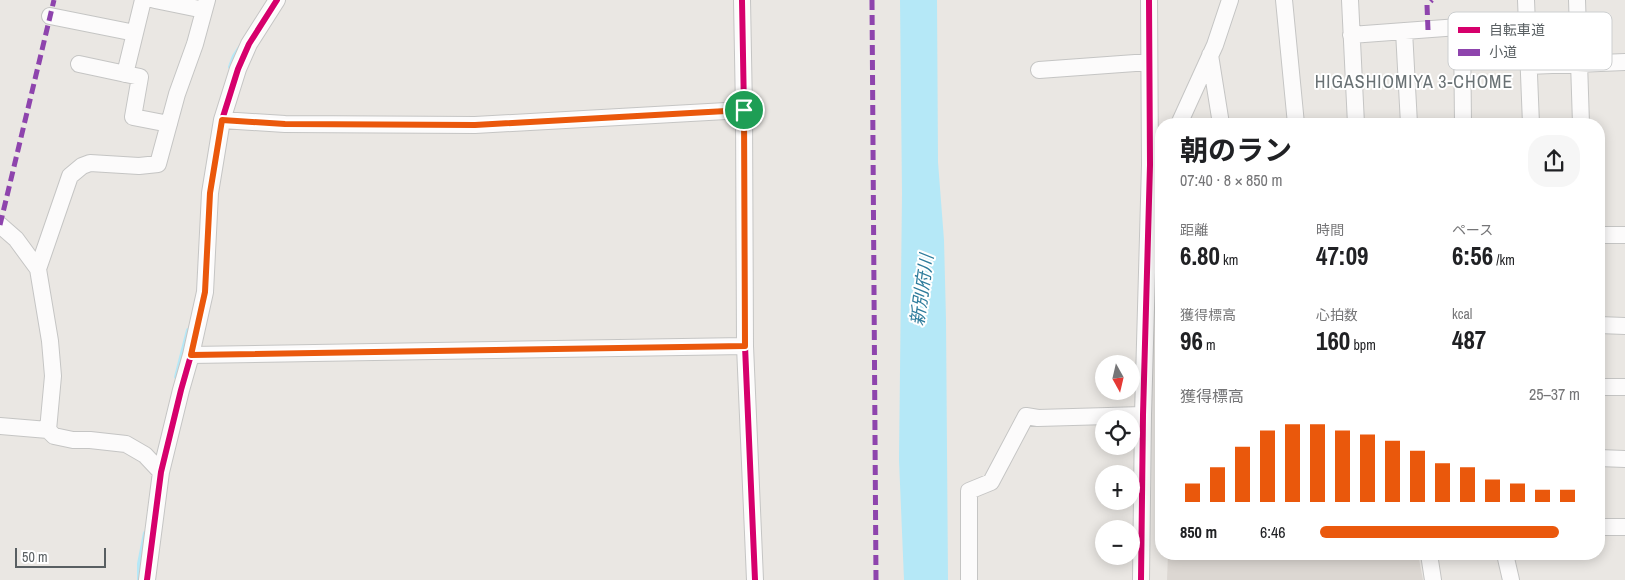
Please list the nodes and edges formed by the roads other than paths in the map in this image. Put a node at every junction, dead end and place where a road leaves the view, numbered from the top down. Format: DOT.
graph roads {
  1 [pos="143,0"];
  2 [pos="155,0"];
  3 [pos="277,0"];
  4 [pos="742,0"];
  5 [pos="1149,0"];
  6 [pos="1230,0"];
  7 [pos="1284,0"];
  8 [pos="1350,0"];
  9 [pos="206,5"];
  10 [pos="50,16"];
  11 [pos="1448,28"];
  12 [pos="1404,32"];
  13 [pos="135,33"];
  14 [pos="1351,36"];
  15 [pos="1210,55"];
  16 [pos="1149,62"];
  17 [pos="1625,62"];
  18 [pos="1612,63"];
  19 [pos="79,64"];
  20 [pos="1039,70"];
  21 [pos="1462,70"];
  22 [pos="1528,70"];
  23 [pos="1580,70"];
  24 [pos="125,74"];
  25 [pos="744,110"];
  26 [pos="1182,118"];
  27 [pos="1220,118"];
  28 [pos="1295,118"];
  29 [pos="1356,118"];
  30 [pos="1409,118"];
  31 [pos="1463,118"];
  32 [pos="1531,118"];
  33 [pos="1581,118"];
  34 [pos="222,120"];
  35 [pos="169,124"];
  36 [pos="1155,148"];
  37 [pos="1155,181"];
  38 [pos="0,225"];
  39 [pos="1605,235"];
  40 [pos="1625,235"];
  41 [pos="38,269"];
  42 [pos="1605,325"];
  43 [pos="1625,326"];
  44 [pos="745,346"];
  45 [pos="191,355"];
  46 [pos="1605,387"];
  47 [pos="1625,387"];
  48 [pos="1143,415"];
  49 [pos="0,426"];
  50 [pos="48,430"];
  51 [pos="1605,458"];
  52 [pos="1625,459"];
  53 [pos="161,472"];
  54 [pos="1605,527"];
  55 [pos="1625,527"];
  56 [pos="1430,560"];
  57 [pos="1506,560"];
  58 [pos="147,580"];
  59 [pos="755,580"];
  60 [pos="970,580"];
  61 [pos="1141,580"];
  62 [pos="1434,580"];
  63 [pos="1511,580"];
  1 -- 13 [label="street"];
  2 -- 9 [label="street"];
  3 -- 34 [label="street"];
  4 -- 25 [label="street"];
  5 -- 16 [label="street"];
  6 -- 15 [label="street"];
  7 -- 28 [label="street"];
  8 -- 14 [label="street"];
  9 -- 35 [label="street"];
  10 -- 13 [label="street"];
  11 -- 12 [label="street"];
  12 -- 14 [label="street"];
  12 -- 30 [label="street"];
  13 -- 24 [label="street"];
  14 -- 29 [label="street"];
  15 -- 26 [label="street"];
  15 -- 27 [label="street"];
  16 -- 20 [label="street"];
  16 -- 36 [label="street"];
  17 -- 18 [label="street"];
  19 -- 24 [label="street"];
  21 -- 31 [label="street"];
  22 -- 32 [label="street"];
  23 -- 33 [label="street"];
  24 -- 35 [label="street"];
  25 -- 34 [label="street"];
  25 -- 44 [label="street"];
  34 -- 45 [label="street"];
  35 -- 41 [label="street"];
  37 -- 48 [label="street"];
  38 -- 41 [label="street"];
  39 -- 40 [label="street"];
  41 -- 50 [label="street"];
  42 -- 43 [label="street"];
  44 -- 45 [label="street"];
  44 -- 59 [label="street"];
  45 -- 53 [label="street"];
  46 -- 47 [label="street"];
  48 -- 60 [label="street"];
  48 -- 61 [label="street"];
  49 -- 50 [label="street"];
  50 -- 53 [label="street"];
  51 -- 52 [label="street"];
  53 -- 58 [label="street"];
  54 -- 55 [label="street"];
  56 -- 62 [label="street"];
  57 -- 63 [label="street"];
}
